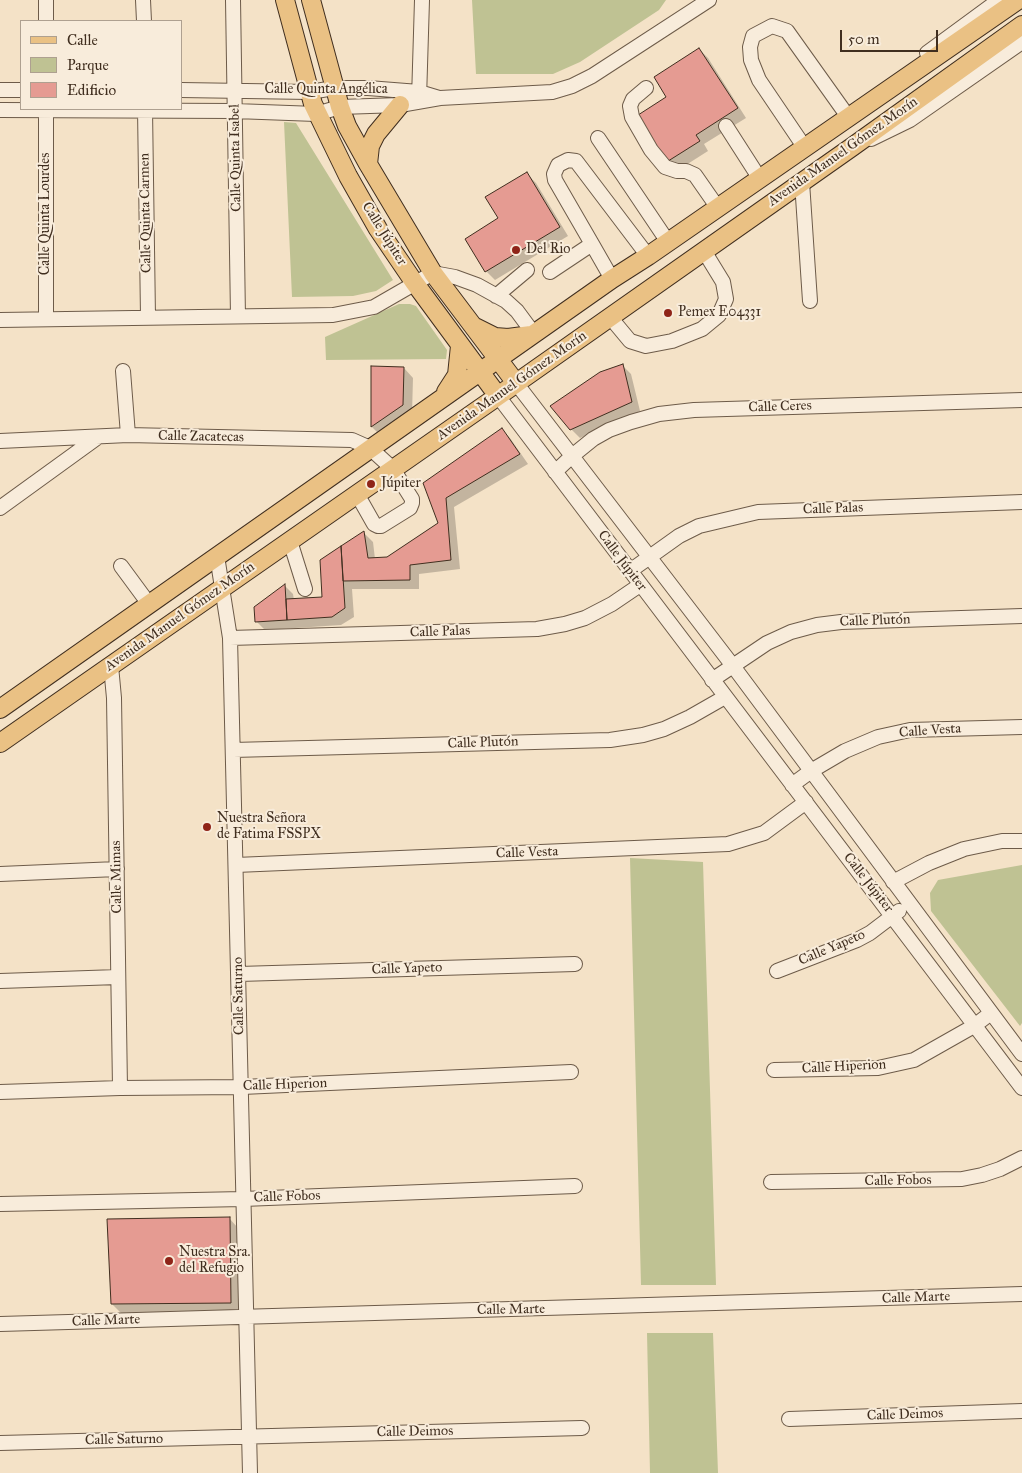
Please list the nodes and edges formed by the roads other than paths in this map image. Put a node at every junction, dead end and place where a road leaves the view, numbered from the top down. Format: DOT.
graph roads {
  1 [pos="46,0"];
  2 [pos="143,0"];
  3 [pos="233,0"];
  4 [pos="285,0"];
  5 [pos="311,0"];
  6 [pos="422,0"];
  7 [pos="709,0"];
  8 [pos="999,0"];
  9 [pos="1018,0"];
  10 [pos="46,20"];
  11 [pos="144,20"];
  12 [pos="1022,25"];
  13 [pos="1022,42"];
  14 [pos="334,88"];
  15 [pos="646,88"];
  16 [pos="0,90"];
  17 [pos="20,90"];
  18 [pos="182,90"];
  19 [pos="234,90"];
  20 [pos="310,92"];
  21 [pos="419,97"];
  22 [pos="400,106"];
  23 [pos="340,107"];
  24 [pos="864,107"];
  25 [pos="0,110"];
  26 [pos="20,110"];
  27 [pos="46,110"];
  28 [pos="145,110"];
  29 [pos="182,110"];
  30 [pos="235,111"];
  31 [pos="316,114"];
  32 [pos="848,118"];
  33 [pos="726,126"];
  34 [pos="598,138"];
  35 [pos="852,147"];
  36 [pos="805,148"];
  37 [pos="368,164"];
  38 [pos="760,179"];
  39 [pos="802,182"];
  40 [pos="718,208"];
  41 [pos="668,242"];
  42 [pos="592,244"];
  43 [pos="704,251"];
  44 [pos="648,256"];
  45 [pos="527,270"];
  46 [pos="550,272"];
  47 [pos="432,273"];
  48 [pos="612,279"];
  49 [pos="414,282"];
  50 [pos="496,296"];
  51 [pos="810,301"];
  52 [pos="238,316"];
  53 [pos="148,317"];
  54 [pos="610,317"];
  55 [pos="46,319"];
  56 [pos="0,320"];
  57 [pos="469,323"];
  58 [pos="534,334"];
  59 [pos="460,346"];
  60 [pos="498,360"];
  61 [pos="123,371"];
  62 [pos="479,372"];
  63 [pos="516,383"];
  64 [pos="498,396"];
  65 [pos="440,399"];
  66 [pos="1022,400"];
  67 [pos="128,436"];
  68 [pos="98,437"];
  69 [pos="0,441"];
  70 [pos="370,448"];
  71 [pos="572,456"];
  72 [pos="393,469"];
  73 [pos="555,472"];
  74 [pos="357,494"];
  75 [pos="1022,502"];
  76 [pos="0,508"];
  77 [pos="290,541"];
  78 [pos="217,556"];
  79 [pos="650,557"];
  80 [pos="121,566"];
  81 [pos="630,571"];
  82 [pos="640,585"];
  83 [pos="223,587"];
  84 [pos="305,589"];
  85 [pos="149,604"];
  86 [pos="1022,616"];
  87 [pos="230,638"];
  88 [pos="111,666"];
  89 [pos="734,666"];
  90 [pos="712,680"];
  91 [pos="725,697"];
  92 [pos="0,708"];
  93 [pos="1022,727"];
  94 [pos="0,743"];
  95 [pos="233,750"];
  96 [pos="811,771"];
  97 [pos="792,785"];
  98 [pos="806,802"];
  99 [pos="1022,841"];
  100 [pos="236,865"];
  101 [pos="117,869"];
  102 [pos="0,874"];
  103 [pos="893,882"];
  104 [pos="909,904"];
  105 [pos="893,916"];
  106 [pos="574,964"];
  107 [pos="778,971"];
  108 [pos="239,974"];
  109 [pos="118,977"];
  110 [pos="0,980"];
  111 [pos="992,1013"];
  112 [pos="974,1026"];
  113 [pos="1022,1054"];
  114 [pos="774,1070"];
  115 [pos="571,1072"];
  116 [pos="242,1087"];
  117 [pos="120,1088"];
  118 [pos="1022,1088"];
  119 [pos="0,1092"];
  120 [pos="1022,1158"];
  121 [pos="771,1182"];
  122 [pos="575,1186"];
  123 [pos="243,1199"];
  124 [pos="0,1204"];
  125 [pos="1022,1294"];
  126 [pos="246,1316"];
  127 [pos="0,1324"];
  128 [pos="1022,1411"];
  129 [pos="789,1419"];
  130 [pos="582,1428"];
  131 [pos="248,1436"];
  132 [pos="0,1443"];
  133 [pos="250,1473"];
  1 -- 10 [label="street"];
  2 -- 11 [label="street"];
  3 -- 19 [label="street, Calle Quinta Isabel"];
  4 -- 20 [label="main road, Calle Júpiter"];
  5 -- 14 [label="main road, Calle Júpiter"];
  6 -- 21 [label="street"];
  7 -- 21 [label="street, Calle Quinta Angélica"];
  8 -- 24 [label="street"];
  9 -- 24 [label="main road, Avenida Manuel Gómez Morín"];
  12 -- 35 [label="main road, Avenida Manuel Gómez Morín"];
  13 -- 35 [label="street"];
  14 -- 20 [label="street, Calle Quinta Angélica"];
  14 -- 21 [label="street, Calle Quinta Angélica"];
  14 -- 23 [label="main road, Calle Júpiter"];
  15 -- 40 [label="street"];
  16 -- 17 [label="street"];
  18 -- 19 [label="street, Calle Quinta Angélica"];
  19 -- 20 [label="street, Calle Quinta Angélica"];
  19 -- 30 [label="street, Calle Quinta Isabel"];
  20 -- 31 [label="main road, Calle Júpiter"];
  21 -- 22 [label="street, Calle Quinta Angélica"];
  22 -- 23 [label="street, Calle Quinta Angélica"];
  22 -- 37 [label="main road"];
  23 -- 31 [label="street, Calle Quinta Angélica"];
  23 -- 37 [label="main road, Calle Júpiter"];
  24 -- 32 [label="main road, Avenida Manuel Gómez Morín"];
  25 -- 26 [label="street, Calle Quinta Angélica"];
  27 -- 55 [label="street, Calle Quinta Lourdes"];
  28 -- 53 [label="street, Calle Quinta Carmen"];
  29 -- 30 [label="street, Calle Quinta Angélica"];
  30 -- 31 [label="street, Calle Quinta Angélica"];
  30 -- 52 [label="street, Calle Quinta Isabel"];
  31 -- 49 [label="main road, Calle Júpiter"];
  32 -- 36 [label="main road, Avenida Manuel Gómez Morín"];
  32 -- 36 [label="street"];
  33 -- 38 [label="street"];
  34 -- 41 [label="street"];
  35 -- 39 [label="main road, Avenida Manuel Gómez Morín"];
  36 -- 38 [label="main road, Avenida Manuel Gómez Morín"];
  37 -- 47 [label="main road, Calle Júpiter"];
  38 -- 40 [label="main road, Avenida Manuel Gómez Morín"];
  39 -- 43 [label="main road, Avenida Manuel Gómez Morín"];
  39 -- 51 [label="street"];
  40 -- 41 [label="main road, Avenida Manuel Gómez Morín"];
  41 -- 44 [label="main road, Avenida Manuel Gómez Morín"];
  42 -- 44 [label="street"];
  42 -- 46 [label="street"];
  42 -- 48 [label="street"];
  43 -- 54 [label="main road, Avenida Manuel Gómez Morín"];
  43 -- 54 [label="street"];
  44 -- 48 [label="main road, Avenida Manuel Gómez Morín"];
  45 -- 50 [label="street"];
  47 -- 49 [label="street"];
  47 -- 50 [label="street"];
  47 -- 57 [label="main road, Calle Júpiter"];
  48 -- 58 [label="main road, Avenida Manuel Gómez Morín"];
  49 -- 52 [label="street"];
  49 -- 59 [label="main road, Calle Júpiter"];
  50 -- 58 [label="street"];
  52 -- 53 [label="street"];
  53 -- 55 [label="street"];
  54 -- 63 [label="main road, Avenida Manuel Gómez Morín"];
  55 -- 56 [label="street"];
  57 -- 58 [label="main road"];
  57 -- 60 [label="main road, Calle Júpiter"];
  58 -- 60 [label="main road, Avenida Manuel Gómez Morín"];
  59 -- 62 [label="main road, Calle Júpiter"];
  59 -- 65 [label="main road"];
  60 -- 62 [label="main road, Avenida Manuel Gómez Morín"];
  60 -- 63 [label="main road, Calle Júpiter"];
  61 -- 67 [label="street"];
  62 -- 64 [label="main road, Calle Júpiter"];
  62 -- 65 [label="main road, Avenida Manuel Gómez Morín"];
  63 -- 64 [label="main road, Avenida Manuel Gómez Morín"];
  63 -- 71 [label="street, Calle Júpiter"];
  64 -- 72 [label="main road, Avenida Manuel Gómez Morín"];
  64 -- 73 [label="street, Calle Júpiter"];
  65 -- 70 [label="main road, Avenida Manuel Gómez Morín"];
  66 -- 71 [label="street, Calle Ceres"];
  67 -- 68 [label="street, Calle Zacatecas"];
  67 -- 70 [label="street, Calle Zacatecas"];
  68 -- 69 [label="street, Calle Zacatecas"];
  68 -- 76 [label="street"];
  70 -- 72 [label="street, Calle Zacatecas"];
  70 -- 78 [label="main road, Avenida Manuel Gómez Morín"];
  71 -- 73 [label="street, Calle Ceres"];
  71 -- 79 [label="street, Calle Júpiter"];
  72 -- 74 [label="main road, Avenida Manuel Gómez Morín"];
  72 -- 74 [label="street, Calle Zacatecas"];
  73 -- 81 [label="street, Calle Júpiter"];
  74 -- 77 [label="main road, Avenida Manuel Gómez Morín"];
  75 -- 79 [label="street, Calle Palas"];
  77 -- 83 [label="main road, Avenida Manuel Gómez Morín"];
  77 -- 84 [label="street"];
  78 -- 83 [label="street, Calle Saturno"];
  78 -- 85 [label="main road, Avenida Manuel Gómez Morín"];
  79 -- 81 [label="street, Calle Palas"];
  79 -- 89 [label="street, Calle Júpiter"];
  80 -- 85 [label="street"];
  81 -- 82 [label="street, Calle Júpiter"];
  82 -- 87 [label="street, Calle Palas"];
  82 -- 90 [label="street, Calle Júpiter"];
  83 -- 87 [label="street, Calle Saturno"];
  83 -- 88 [label="main road, Avenida Manuel Gómez Morín"];
  85 -- 92 [label="main road, Avenida Manuel Gómez Morín"];
  86 -- 89 [label="street, Calle Plutón"];
  87 -- 95 [label="street, Calle Saturno"];
  88 -- 94 [label="main road, Avenida Manuel Gómez Morín"];
  88 -- 101 [label="street, Calle Mimas"];
  89 -- 90 [label="street, Calle Plutón"];
  89 -- 96 [label="street, Calle Júpiter"];
  90 -- 91 [label="street, Calle Júpiter"];
  91 -- 95 [label="street, Calle Plutón"];
  91 -- 97 [label="street, Calle Júpiter"];
  93 -- 96 [label="street, Calle Vesta"];
  95 -- 100 [label="street, Calle Saturno"];
  96 -- 97 [label="street, Calle Vesta"];
  96 -- 103 [label="street, Calle Júpiter"];
  97 -- 98 [label="street, Calle Júpiter"];
  98 -- 100 [label="street, Calle Vesta"];
  98 -- 105 [label="street, Calle Júpiter"];
  99 -- 103 [label="street"];
  100 -- 108 [label="street, Calle Saturno"];
  101 -- 102 [label="street"];
  101 -- 109 [label="street, Calle Mimas"];
  103 -- 104 [label="street, Calle Júpiter"];
  104 -- 105 [label="street, Calle Yapeto"];
  104 -- 111 [label="street, Calle Júpiter"];
  105 -- 107 [label="street, Calle Yapeto"];
  105 -- 112 [label="street, Calle Júpiter"];
  106 -- 108 [label="street, Calle Yapeto"];
  108 -- 116 [label="street, Calle Saturno"];
  109 -- 110 [label="street"];
  109 -- 117 [label="street, Calle Mimas"];
  111 -- 112 [label="street, Calle Hiperion"];
  111 -- 113 [label="street, Calle Júpiter"];
  112 -- 114 [label="street, Calle Hiperion"];
  112 -- 118 [label="street, Calle Júpiter"];
  115 -- 116 [label="street, Calle Hiperion"];
  116 -- 117 [label="street, Calle Hiperion"];
  116 -- 123 [label="street, Calle Saturno"];
  117 -- 119 [label="street, Calle Hiperion"];
  120 -- 121 [label="street, Calle Fobos"];
  122 -- 123 [label="street, Calle Fobos"];
  123 -- 124 [label="street, Calle Fobos"];
  123 -- 126 [label="street, Calle Saturno"];
  125 -- 126 [label="street, Calle Marte"];
  126 -- 127 [label="street, Calle Marte"];
  126 -- 131 [label="street, Calle Saturno"];
  128 -- 129 [label="street, Calle Deimos"];
  130 -- 131 [label="street, Calle Deimos"];
  131 -- 132 [label="street, Calle Saturno"];
  131 -- 133 [label="street, Calle Saturno"];
}
